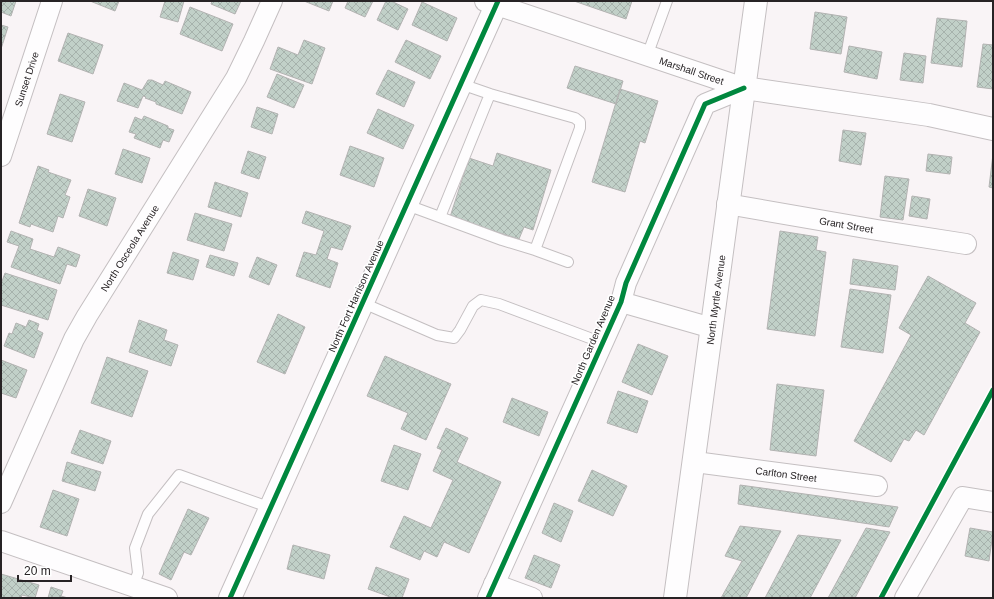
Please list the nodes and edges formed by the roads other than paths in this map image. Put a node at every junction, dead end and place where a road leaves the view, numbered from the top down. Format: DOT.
graph roads {
  1 [pos="52,1"];
  2 [pos="272,1"];
  3 [pos="667,1"];
  4 [pos="756,1"];
  5 [pos="493,2"];
  6 [pos="647,56"];
  7 [pos="461,84"];
  8 [pos="744,88"];
  9 [pos="490,94"];
  10 [pos="929,115"];
  11 [pos="993,120"];
  12 [pos="993,130"];
  13 [pos="1,156"];
  14 [pos="727,204"];
  15 [pos="407,205"];
  16 [pos="440,217"];
  17 [pos="966,244"];
  18 [pos="535,250"];
  19 [pos="568,262"];
  20 [pos="621,302"];
  21 [pos="363,303"];
  22 [pos="712,328"];
  23 [pos="603,343"];
  24 [pos="694,462"];
  25 [pos="877,486"];
  26 [pos="993,502"];
  27 [pos="1,503"];
  28 [pos="271,508"];
  29 [pos="1,541"];
  30 [pos="133,586"];
  31 [pos="491,591"];
  32 [pos="167,598"];
  33 [pos="230,598"];
  34 [pos="532,598"];
  35 [pos="675,598"];
  36 [pos="905,598"];
  1 -- 13 [label="street, Sunset Drive"];
  2 -- 27 [label="street, North Osceola Avenue"];
  3 -- 6 [label="lane"];
  4 -- 8 [label="main road, North Myrtle Avenue"];
  5 -- 6 [label="street, Marshall Street"];
  5 -- 7 [label="main road, North Fort Harrison Avenue"];
  6 -- 8 [label="street, Marshall Street"];
  7 -- 9 [label="lane"];
  7 -- 15 [label="main road, North Fort Harrison Avenue"];
  8 -- 10 [label="main road, Marshall Street"];
  8 -- 14 [label="main road, North Myrtle Avenue"];
  8 -- 20 [label="street, North Garden Avenue"];
  9 -- 16 [label="lane"];
  9 -- 18 [label="lane"];
  10 -- 11 [label="main road, Marshall Street"];
  10 -- 12 [label="main road, Marshall Street"];
  14 -- 17 [label="street, Grant Street"];
  14 -- 22 [label="main road, North Myrtle Avenue"];
  15 -- 16 [label="lane"];
  15 -- 21 [label="main road, North Fort Harrison Avenue"];
  16 -- 18 [label="lane"];
  18 -- 19 [label="lane"];
  20 -- 22 [label="street, North Garden Avenue"];
  20 -- 23 [label="street, North Garden Avenue"];
  21 -- 23 [label="lane"];
  21 -- 28 [label="main road, North Fort Harrison Avenue"];
  22 -- 24 [label="main road, North Myrtle Avenue"];
  23 -- 31 [label="street, North Garden Avenue"];
  24 -- 25 [label="street, Carlton Street"];
  24 -- 35 [label="main road, North Myrtle Avenue"];
  26 -- 36 [label="street"];
  28 -- 30 [label="lane"];
  28 -- 33 [label="main road, North Fort Harrison Avenue"];
  29 -- 30 [label="street"];
  30 -- 32 [label="street"];
  31 -- 34 [label="street"];
}
